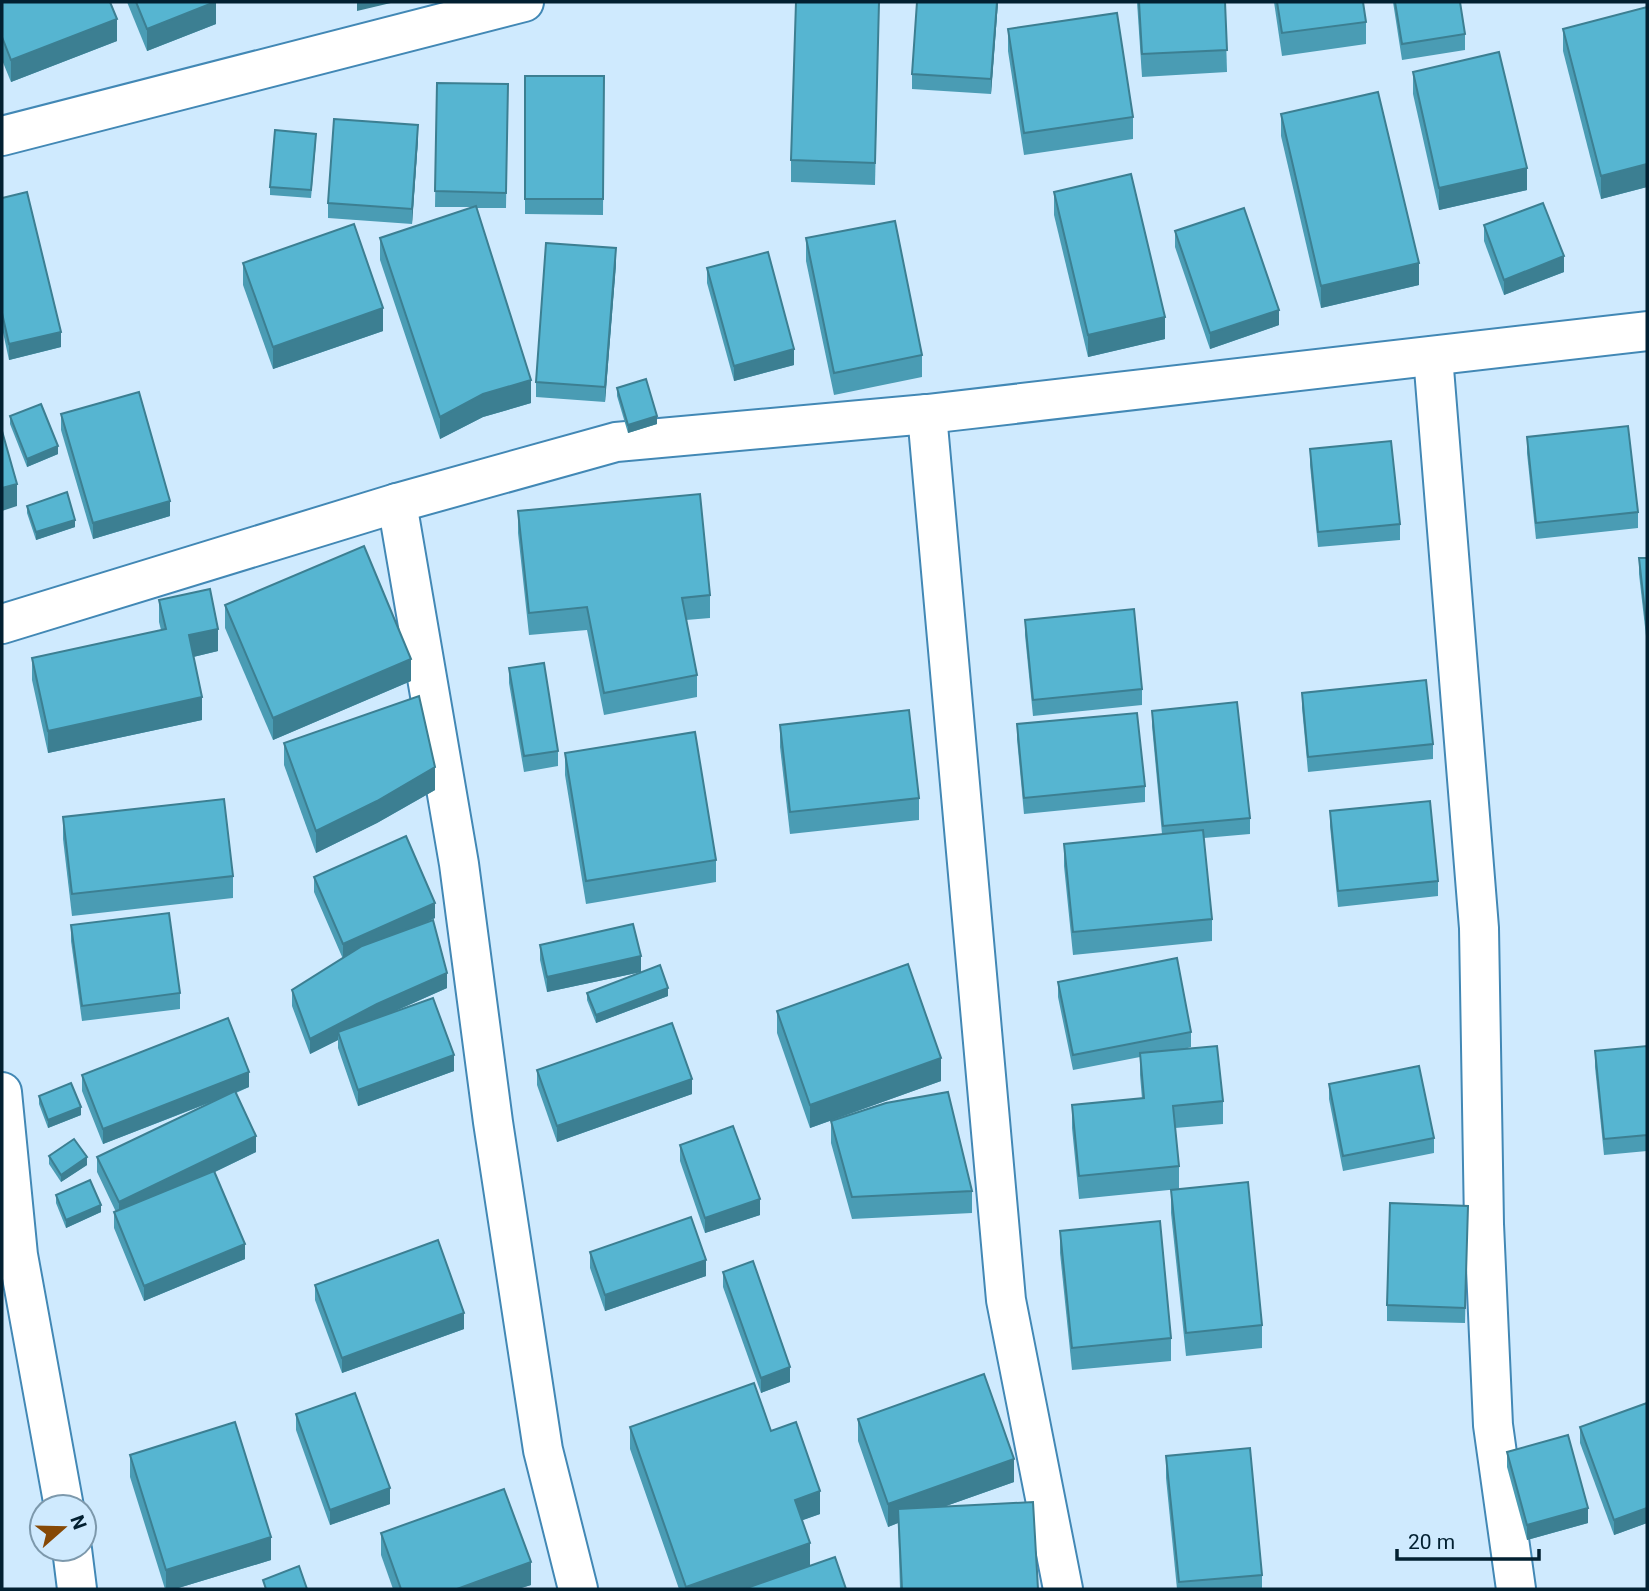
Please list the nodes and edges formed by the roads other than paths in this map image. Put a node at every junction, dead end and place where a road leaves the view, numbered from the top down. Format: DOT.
graph roads {
  1 [pos="524,2"];
  2 [pos="2,136"];
  3 [pos="1647,331"];
  4 [pos="1433,355"];
  5 [pos="928,414"];
  6 [pos="397,503"];
  7 [pos="2,624"];
  8 [pos="2,1092"];
  9 [pos="62,1493"];
  10 [pos="74,1563"];
  11 [pos="77,1589"];
  12 [pos="578,1589"];
  13 [pos="1062,1589"];
  14 [pos="1516,1589"];
  1 -- 2 [label="street"];
  3 -- 4 [label="street"];
  4 -- 5 [label="street"];
  4 -- 14 [label="street"];
  5 -- 6 [label="street"];
  5 -- 13 [label="street"];
  6 -- 7 [label="street"];
  6 -- 12 [label="street"];
  8 -- 9 [label="street"];
  10 -- 11 [label="street"];
}
